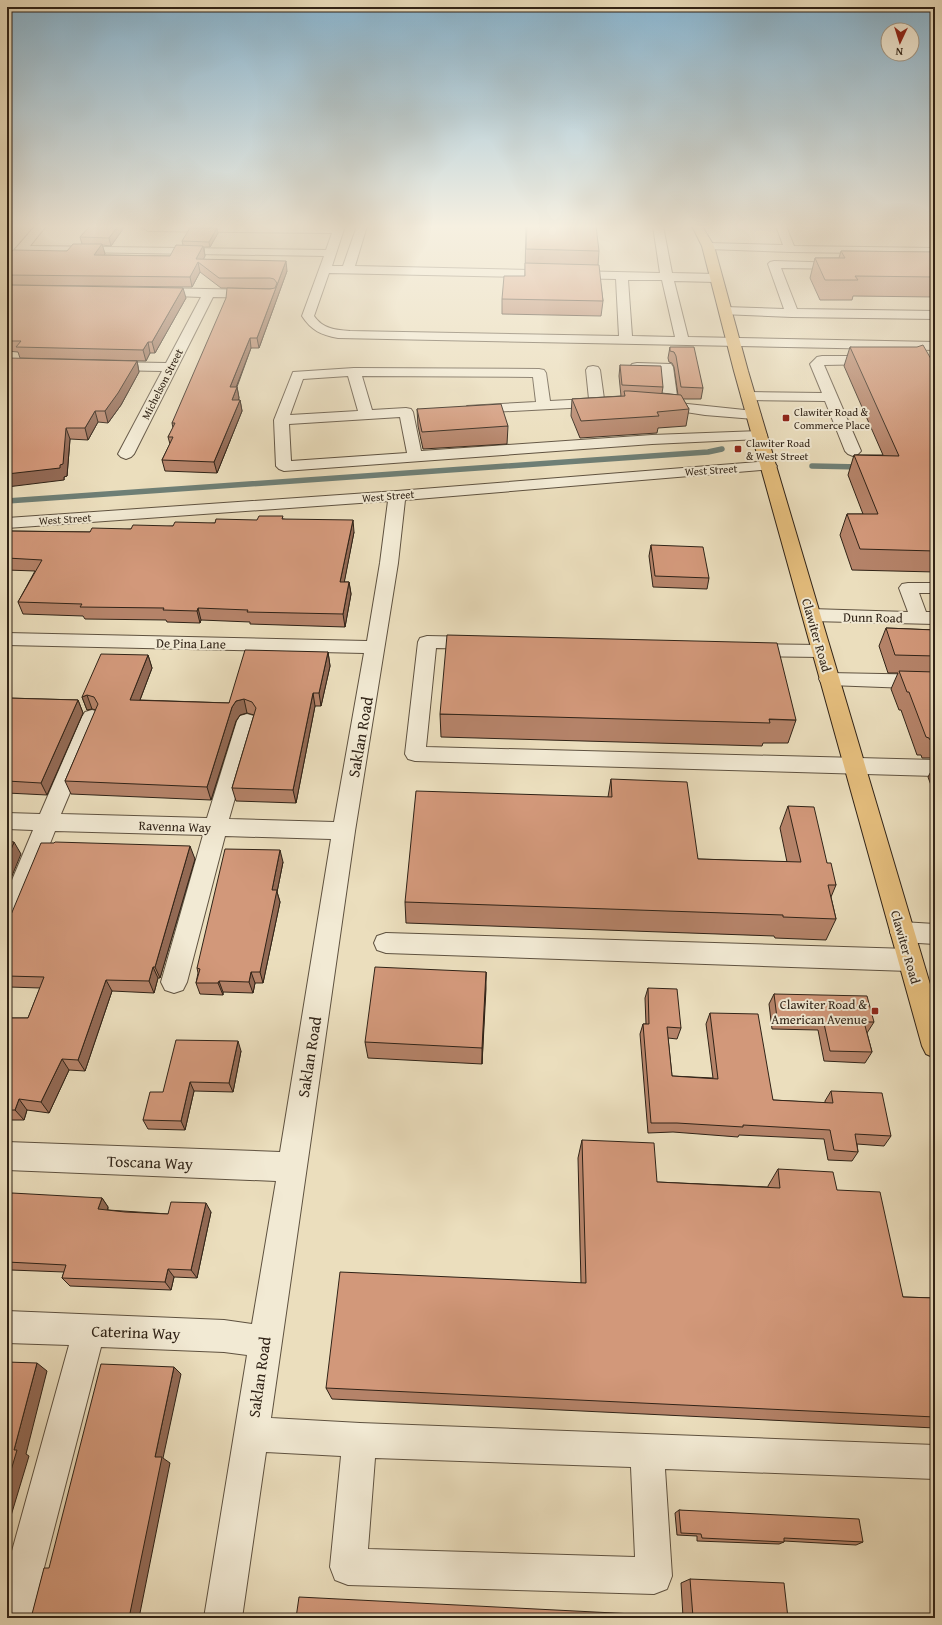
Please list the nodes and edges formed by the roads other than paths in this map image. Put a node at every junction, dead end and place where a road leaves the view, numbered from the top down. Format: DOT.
graph roads {
  1 [pos="204,302"];
  2 [pos="313,302"];
  3 [pos="624,302"];
  4 [pos="673,302"];
  5 [pos="722,302"];
  6 [pos="788,302"];
  7 [pos="725,311"];
  8 [pos="792,312"];
  9 [pos="935,315"];
  10 [pos="626,340"];
  11 [pos="682,340"];
  12 [pos="733,342"];
  13 [pos="935,346"];
  14 [pos="890,360"];
  15 [pos="93,365"];
  16 [pos="171,367"];
  17 [pos="637,367"];
  18 [pos="593,370"];
  19 [pos="354,372"];
  20 [pos="748,396"];
  21 [pos="830,397"];
  22 [pos="612,402"];
  23 [pos="598,403"];
  24 [pos="642,403"];
  25 [pos="544,405"];
  26 [pos="671,405"];
  27 [pos="460,409"];
  28 [pos="422,411"];
  29 [pos="706,411"];
  30 [pos="406,412"];
  31 [pos="366,415"];
  32 [pos="754,415"];
  33 [pos="281,420"];
  34 [pos="760,435"];
  35 [pos="718,436"];
  36 [pos="853,451"];
  37 [pos="126,454"];
  38 [pos="415,457"];
  39 [pos="769,466"];
  40 [pos="397,496"];
  41 [pos="7,523"];
  42 [pos="935,588"];
  43 [pos="811,615"];
  44 [pos="927,618"];
  45 [pos="7,639"];
  46 [pos="498,643"];
  47 [pos="375,647"];
  48 [pos="728,649"];
  49 [pos="821,652"];
  50 [pos="829,679"];
  51 [pos="935,682"];
  52 [pos="92,717"];
  53 [pos="247,721"];
  54 [pos="854,765"];
  55 [pos="935,768"];
  56 [pos="7,821"];
  57 [pos="47,822"];
  58 [pos="216,827"];
  59 [pos="344,831"];
  60 [pos="7,921"];
  61 [pos="902,932"];
  62 [pos="935,934"];
  63 [pos="386,943"];
  64 [pos="910,960"];
  65 [pos="174,982"];
  66 [pos="935,1046"];
  67 [pos="7,1156"];
  68 [pos="292,1167"];
  69 [pos="7,1326"];
  70 [pos="89,1330"];
  71 [pos="264,1341"];
  72 [pos="251,1434"];
  73 [pos="360,1440"];
  74 [pos="647,1451"];
  75 [pos="935,1462"];
  76 [pos="12,1618"];
  77 [pos="223,1618"];
  1 -- 16 [label="street, Michelson Street"];
  2 -- 10 [label="street"];
  3 -- 10 [label="street"];
  4 -- 11 [label="street"];
  5 -- 7 [label="main road, Clawiter Road"];
  6 -- 8 [label="street"];
  7 -- 8 [label="street"];
  7 -- 12 [label="main road, Clawiter Road"];
  8 -- 9 [label="street"];
  10 -- 11 [label="street"];
  11 -- 12 [label="street"];
  12 -- 13 [label="street"];
  12 -- 20 [label="main road, Clawiter Road"];
  14 -- 21 [label="street"];
  15 -- 16 [label="street"];
  16 -- 37 [label="street, Michelson Street"];
  17 -- 26 [label="street"];
  18 -- 23 [label="street"];
  19 -- 25 [label="street"];
  19 -- 31 [label="street"];
  19 -- 33 [label="street"];
  20 -- 21 [label="street"];
  20 -- 32 [label="main road, Clawiter Road"];
  21 -- 36 [label="street"];
  22 -- 23 [label="street"];
  23 -- 25 [label="street"];
  24 -- 26 [label="street"];
  25 -- 27 [label="street"];
  26 -- 29 [label="street"];
  28 -- 30 [label="street"];
  29 -- 32 [label="street"];
  29 -- 35 [label="street"];
  30 -- 31 [label="street"];
  30 -- 38 [label="street"];
  31 -- 33 [label="street"];
  32 -- 34 [label="main road, Clawiter Road"];
  33 -- 38 [label="street"];
  34 -- 35 [label="street"];
  34 -- 39 [label="main road, Clawiter Road"];
  35 -- 38 [label="street"];
  39 -- 40 [label="street, West Street"];
  39 -- 43 [label="main road, Clawiter Road"];
  40 -- 41 [label="street, West Street"];
  40 -- 47 [label="street, Saklan Road"];
  42 -- 44 [label="street"];
  43 -- 44 [label="street, Dunn Road"];
  43 -- 49 [label="main road, Clawiter Road"];
  45 -- 47 [label="street, De Pina Lane"];
  46 -- 54 [label="street"];
  47 -- 59 [label="street, Saklan Road"];
  48 -- 49 [label="street"];
  49 -- 50 [label="main road, Clawiter Road"];
  50 -- 51 [label="street"];
  50 -- 54 [label="main road, Clawiter Road"];
  52 -- 57 [label="street"];
  53 -- 58 [label="street"];
  54 -- 55 [label="street"];
  54 -- 61 [label="main road, Clawiter Road"];
  56 -- 57 [label="street, Ravenna Way"];
  57 -- 58 [label="street, Ravenna Way"];
  57 -- 60 [label="street"];
  58 -- 59 [label="street, Ravenna Way"];
  58 -- 65 [label="street"];
  59 -- 68 [label="street, Saklan Road"];
  61 -- 62 [label="street"];
  61 -- 64 [label="main road, Clawiter Road"];
  63 -- 64 [label="street"];
  64 -- 66 [label="main road, Clawiter Road"];
  67 -- 68 [label="street, Toscana Way"];
  68 -- 71 [label="street, Saklan Road"];
  69 -- 70 [label="street, Caterina Way"];
  70 -- 71 [label="street, Caterina Way"];
  70 -- 76 [label="street"];
  71 -- 72 [label="street, Saklan Road"];
  72 -- 73 [label="street"];
  72 -- 77 [label="street, Saklan Road"];
  73 -- 74 [label="street"];
  73 -- 74 [label="street"];
  74 -- 75 [label="street"];
}
